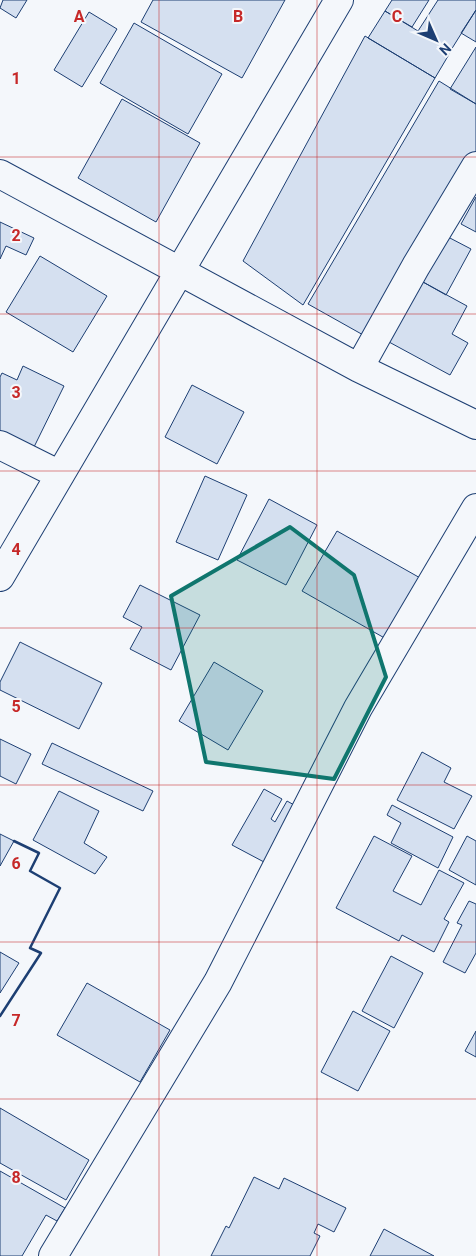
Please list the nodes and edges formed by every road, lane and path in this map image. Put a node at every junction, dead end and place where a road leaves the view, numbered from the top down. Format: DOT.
graph roads {
  1 [pos="339,0"];
  2 [pos="476,166"];
  3 [pos="0,174"];
  4 [pos="179,269"];
  5 [pos="360,368"];
  6 [pos="476,425"];
  7 [pos="0,446"];
  8 [pos="60,475"];
  9 [pos="476,508"];
  10 [pos="0,577"];
  11 [pos="53,1256"];
  1 -- 4 [label="street"];
  2 -- 5 [label="street"];
  3 -- 4 [label="street"];
  4 -- 5 [label="street"];
  4 -- 8 [label="street"];
  5 -- 6 [label="street"];
  7 -- 8 [label="street"];
  8 -- 10 [label="street"];
  9 -- 11 [label="street"];
}
